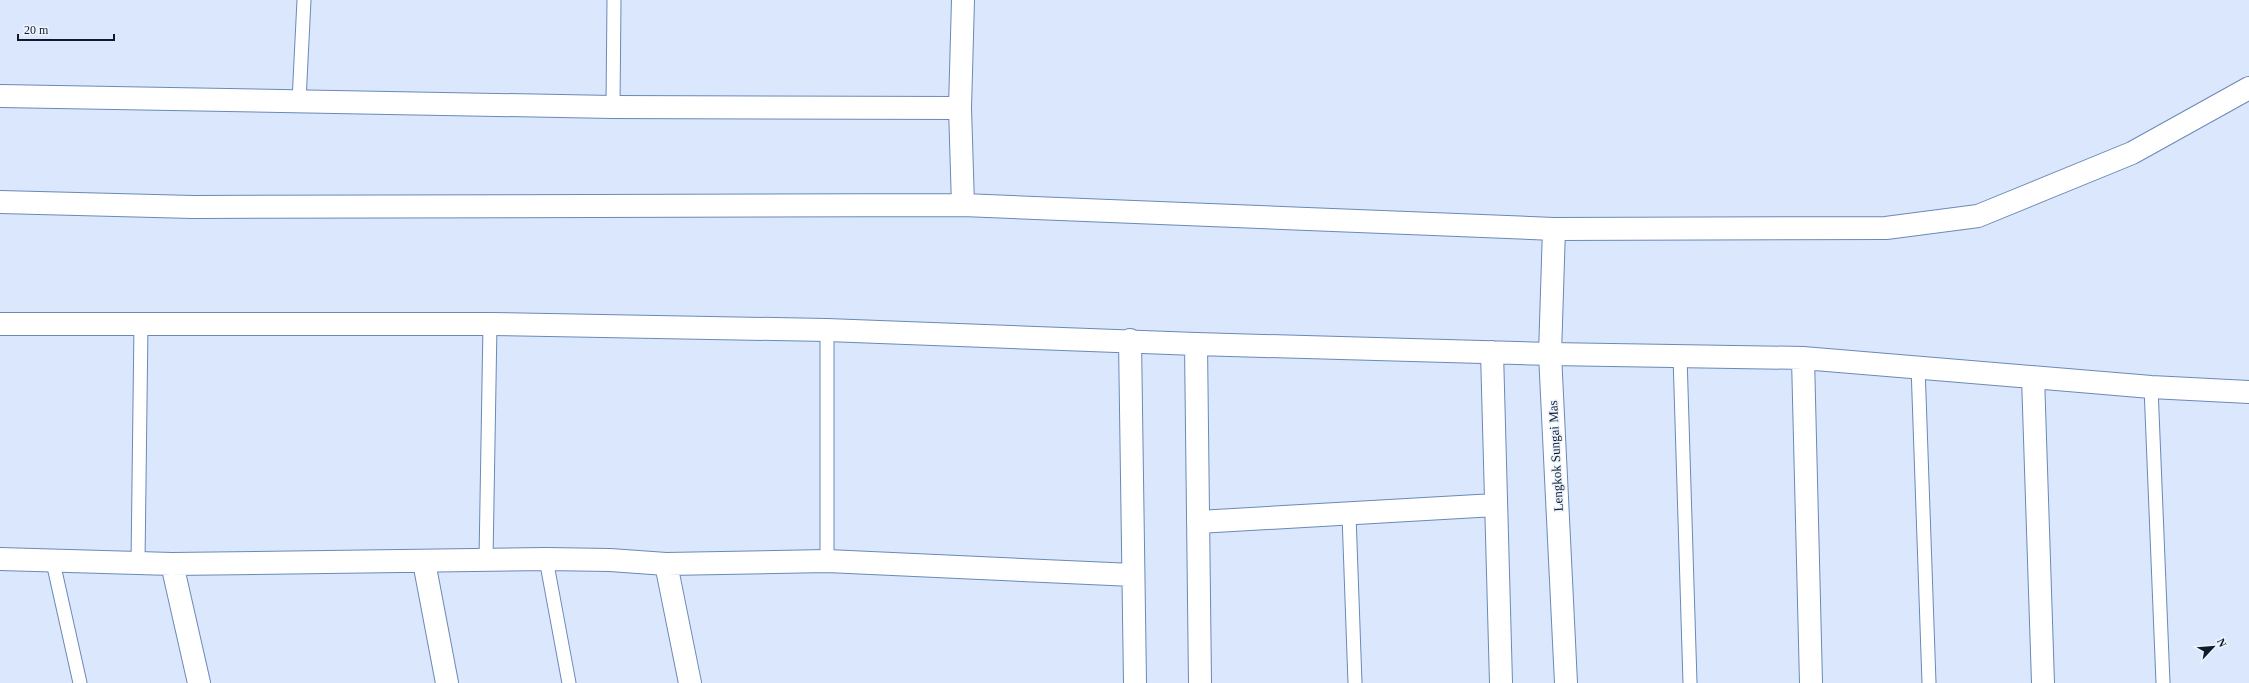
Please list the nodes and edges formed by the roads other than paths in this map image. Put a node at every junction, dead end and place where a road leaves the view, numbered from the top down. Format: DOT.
graph roads {
  1 [pos="304,0"];
  2 [pos="614,0"];
  3 [pos="963,0"];
  4 [pos="2249,88"];
  5 [pos="0,96"];
  6 [pos="299,101"];
  7 [pos="613,107"];
  8 [pos="960,108"];
  9 [pos="0,202"];
  10 [pos="963,204"];
  11 [pos="1554,229"];
  12 [pos="0,324"];
  13 [pos="141,324"];
  14 [pos="490,324"];
  15 [pos="827,330"];
  16 [pos="1130,340"];
  17 [pos="1196,344"];
  18 [pos="1492,352"];
  19 [pos="1550,354"];
  20 [pos="1680,356"];
  21 [pos="1803,358"];
  22 [pos="1918,366"];
  23 [pos="2033,377"];
  24 [pos="2151,387"];
  25 [pos="2249,392"];
  26 [pos="1495,505"];
  27 [pos="1349,515"];
  28 [pos="1198,522"];
  29 [pos="0,559"];
  30 [pos="486,560"];
  31 [pos="546,560"];
  32 [pos="827,561"];
  33 [pos="53,562"];
  34 [pos="424,562"];
  35 [pos="138,563"];
  36 [pos="172,564"];
  37 [pos="666,564"];
  38 [pos="1133,575"];
  39 [pos="80,683"];
  40 [pos="199,683"];
  41 [pos="447,683"];
  42 [pos="569,683"];
  43 [pos="690,683"];
  44 [pos="1135,683"];
  45 [pos="1200,683"];
  46 [pos="1355,683"];
  47 [pos="1501,683"];
  48 [pos="1566,683"];
  49 [pos="1690,683"];
  50 [pos="1810,683"];
  51 [pos="1929,683"];
  52 [pos="2043,683"];
  53 [pos="2163,683"];
  1 -- 6 [label="lane"];
  2 -- 7 [label="lane"];
  3 -- 8 [label="street"];
  4 -- 11 [label="street"];
  5 -- 6 [label="street"];
  6 -- 7 [label="street"];
  7 -- 8 [label="street"];
  8 -- 10 [label="street"];
  9 -- 10 [label="street"];
  10 -- 11 [label="street"];
  11 -- 19 [label="street, Lengkok Sungai Mas"];
  12 -- 13 [label="street"];
  13 -- 14 [label="street"];
  13 -- 35 [label="lane"];
  14 -- 15 [label="street"];
  14 -- 30 [label="lane"];
  15 -- 16 [label="street"];
  15 -- 32 [label="lane"];
  16 -- 17 [label="street"];
  16 -- 38 [label="street"];
  17 -- 18 [label="street"];
  17 -- 28 [label="street"];
  18 -- 19 [label="street"];
  18 -- 26 [label="street"];
  19 -- 20 [label="street"];
  19 -- 48 [label="street, Lengkok Sungai Mas"];
  20 -- 21 [label="street"];
  20 -- 49 [label="lane"];
  21 -- 22 [label="street"];
  21 -- 50 [label="street"];
  22 -- 23 [label="street"];
  22 -- 51 [label="lane"];
  23 -- 24 [label="street"];
  23 -- 52 [label="street"];
  24 -- 25 [label="street"];
  24 -- 53 [label="lane"];
  26 -- 27 [label="street"];
  26 -- 47 [label="street"];
  27 -- 28 [label="street"];
  27 -- 46 [label="lane"];
  28 -- 45 [label="street"];
  29 -- 33 [label="street"];
  30 -- 31 [label="street"];
  30 -- 34 [label="street"];
  31 -- 37 [label="street"];
  31 -- 42 [label="lane"];
  32 -- 37 [label="street"];
  32 -- 38 [label="street"];
  33 -- 35 [label="street"];
  33 -- 39 [label="lane"];
  34 -- 36 [label="street"];
  34 -- 41 [label="street"];
  35 -- 36 [label="street"];
  36 -- 40 [label="street"];
  37 -- 43 [label="street"];
  38 -- 44 [label="street"];
}
